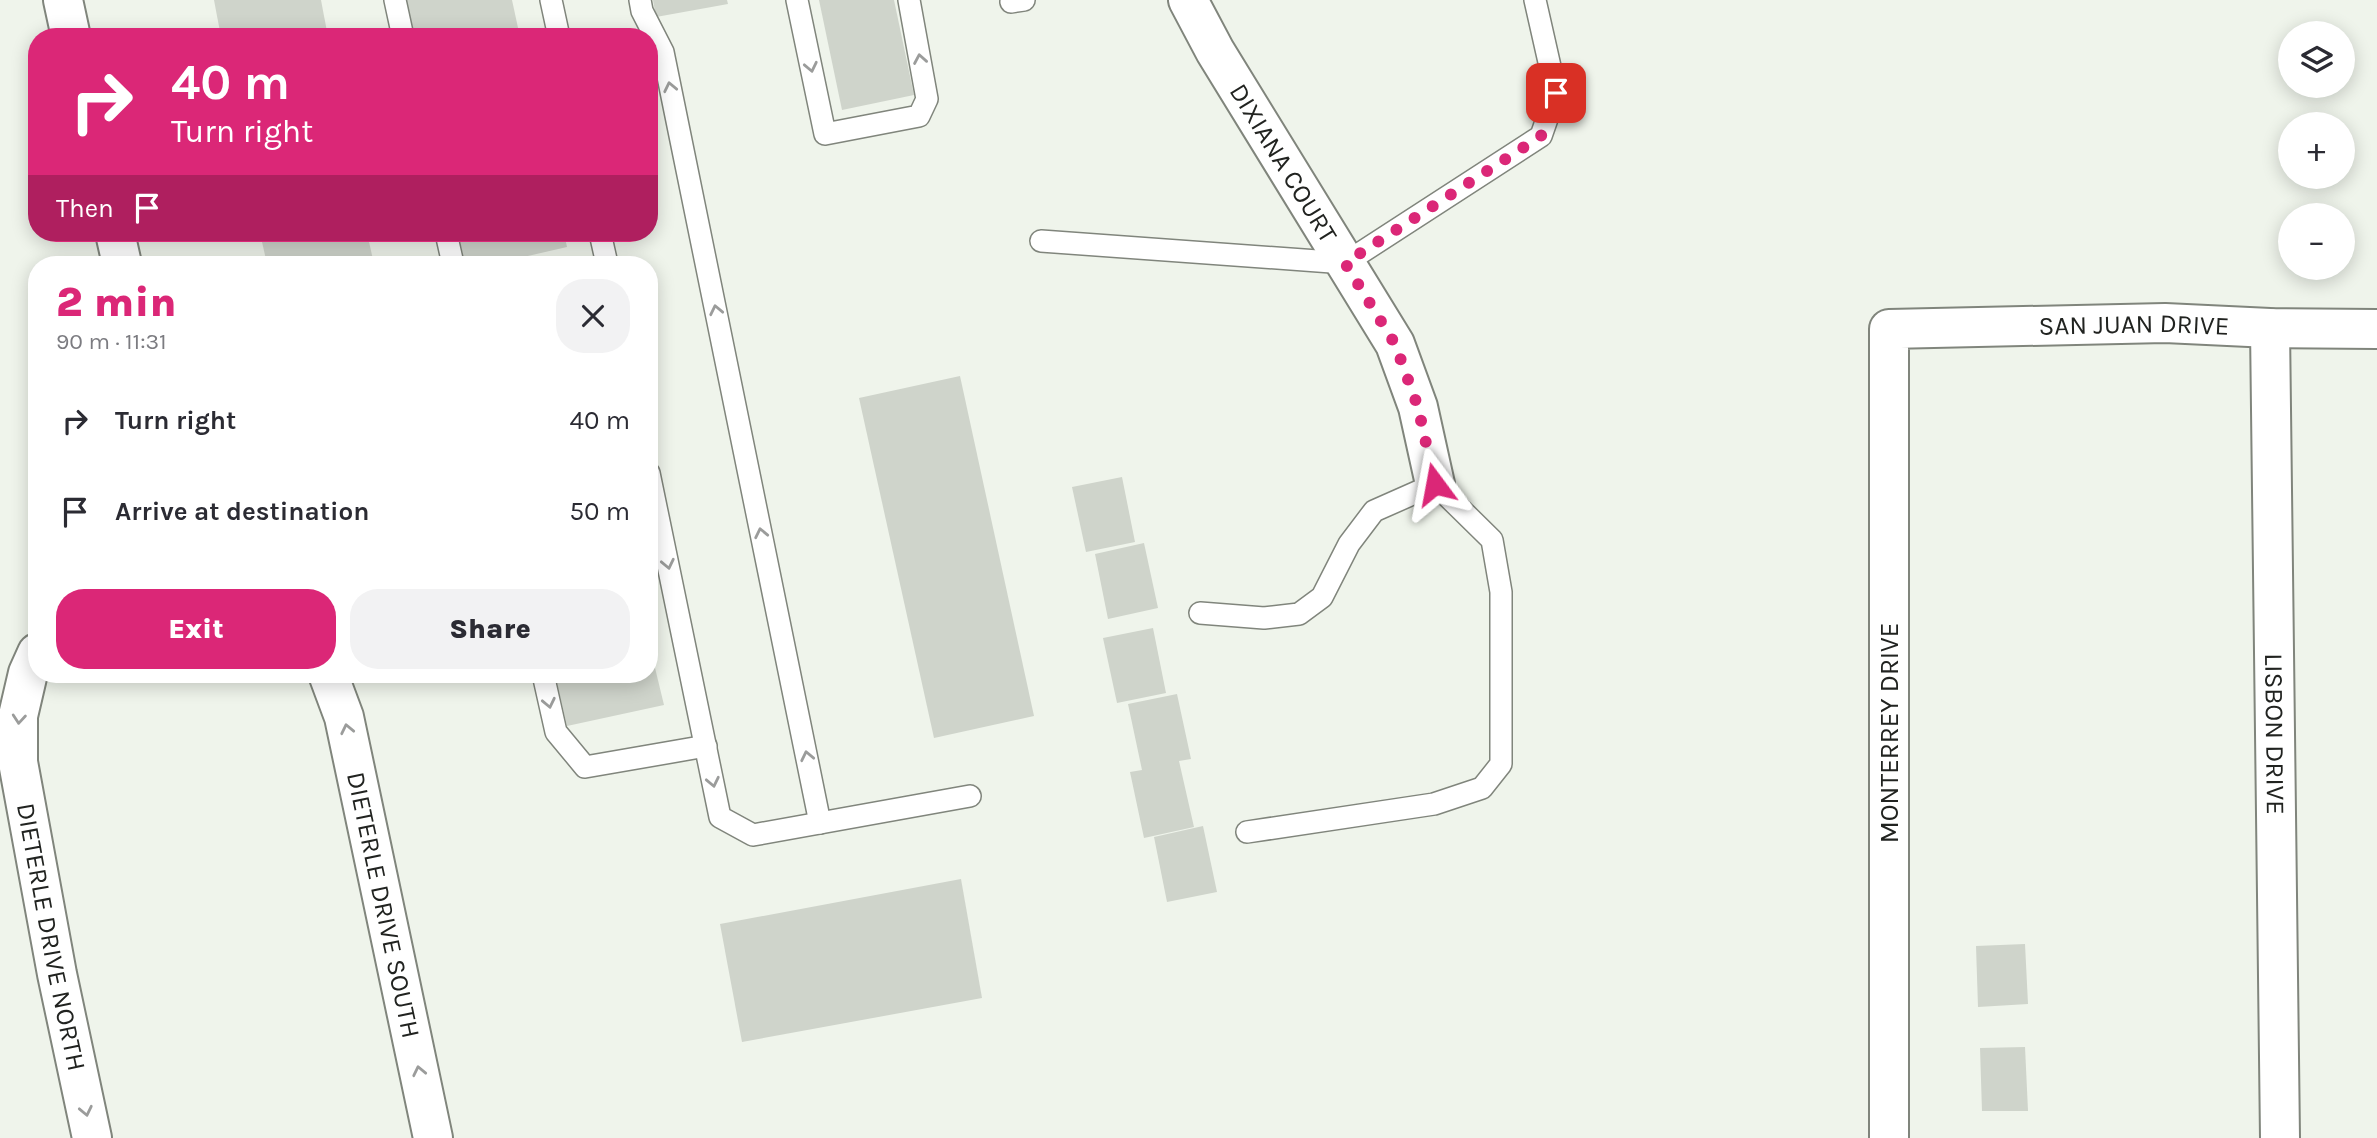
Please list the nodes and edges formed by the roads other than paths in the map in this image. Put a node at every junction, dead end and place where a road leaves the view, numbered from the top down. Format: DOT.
graph roads {
  1 [pos="63,0"];
  2 [pos="395,0"];
  3 [pos="551,0"];
  4 [pos="640,0"];
  5 [pos="797,0"];
  6 [pos="909,0"];
  7 [pos="1188,0"];
  8 [pos="1535,0"];
  9 [pos="69,28"];
  10 [pos="401,28"];
  11 [pos="557,28"];
  12 [pos="651,28"];
  13 [pos="658,42"];
  14 [pos="1041,241"];
  15 [pos="1345,263"];
  16 [pos="2270,328"];
  17 [pos="1889,329"];
  18 [pos="2377,329"];
  19 [pos="1435,484"];
  20 [pos="658,516"];
  21 [pos="1200,613"];
  22 [pos="28,673"];
  23 [pos="331,683"];
  24 [pos="545,683"];
  25 [pos="706,746"];
  26 [pos="970,796"];
  27 [pos="820,823"];
  28 [pos="1247,832"];
  29 [pos="92,1138"];
  30 [pos="433,1138"];
  31 [pos="1889,1138"];
  32 [pos="2280,1138"];
  1 -- 9 [label="street"];
  2 -- 10 [label="lane"];
  3 -- 11 [label="lane"];
  12 -- 4 [label="lane, one-way"];
  5 -- 6 [label="lane, one-way"];
  7 -- 15 [label="street, DIXIANA COURT"];
  8 -- 15 [label="lane"];
  27 -- 13 [label="lane, one-way"];
  14 -- 15 [label="lane"];
  15 -- 19 [label="street, DIXIANA COURT"];
  16 -- 17 [label="street, SAN JUAN DRIVE"];
  16 -- 18 [label="street, SAN JUAN DRIVE"];
  16 -- 32 [label="street, LISBON DRIVE"];
  17 -- 31 [label="street, MONTERREY DRIVE"];
  19 -- 21 [label="lane"];
  19 -- 28 [label="lane"];
  20 -- 25 [label="lane, one-way"];
  22 -- 29 [label="street, DIETERLE DRIVE NORTH, one-way"];
  30 -- 23 [label="street, DIETERLE DRIVE SOUTH, one-way"];
  24 -- 25 [label="lane, one-way"];
  25 -- 27 [label="lane, one-way"];
  26 -- 27 [label="lane"];
}
